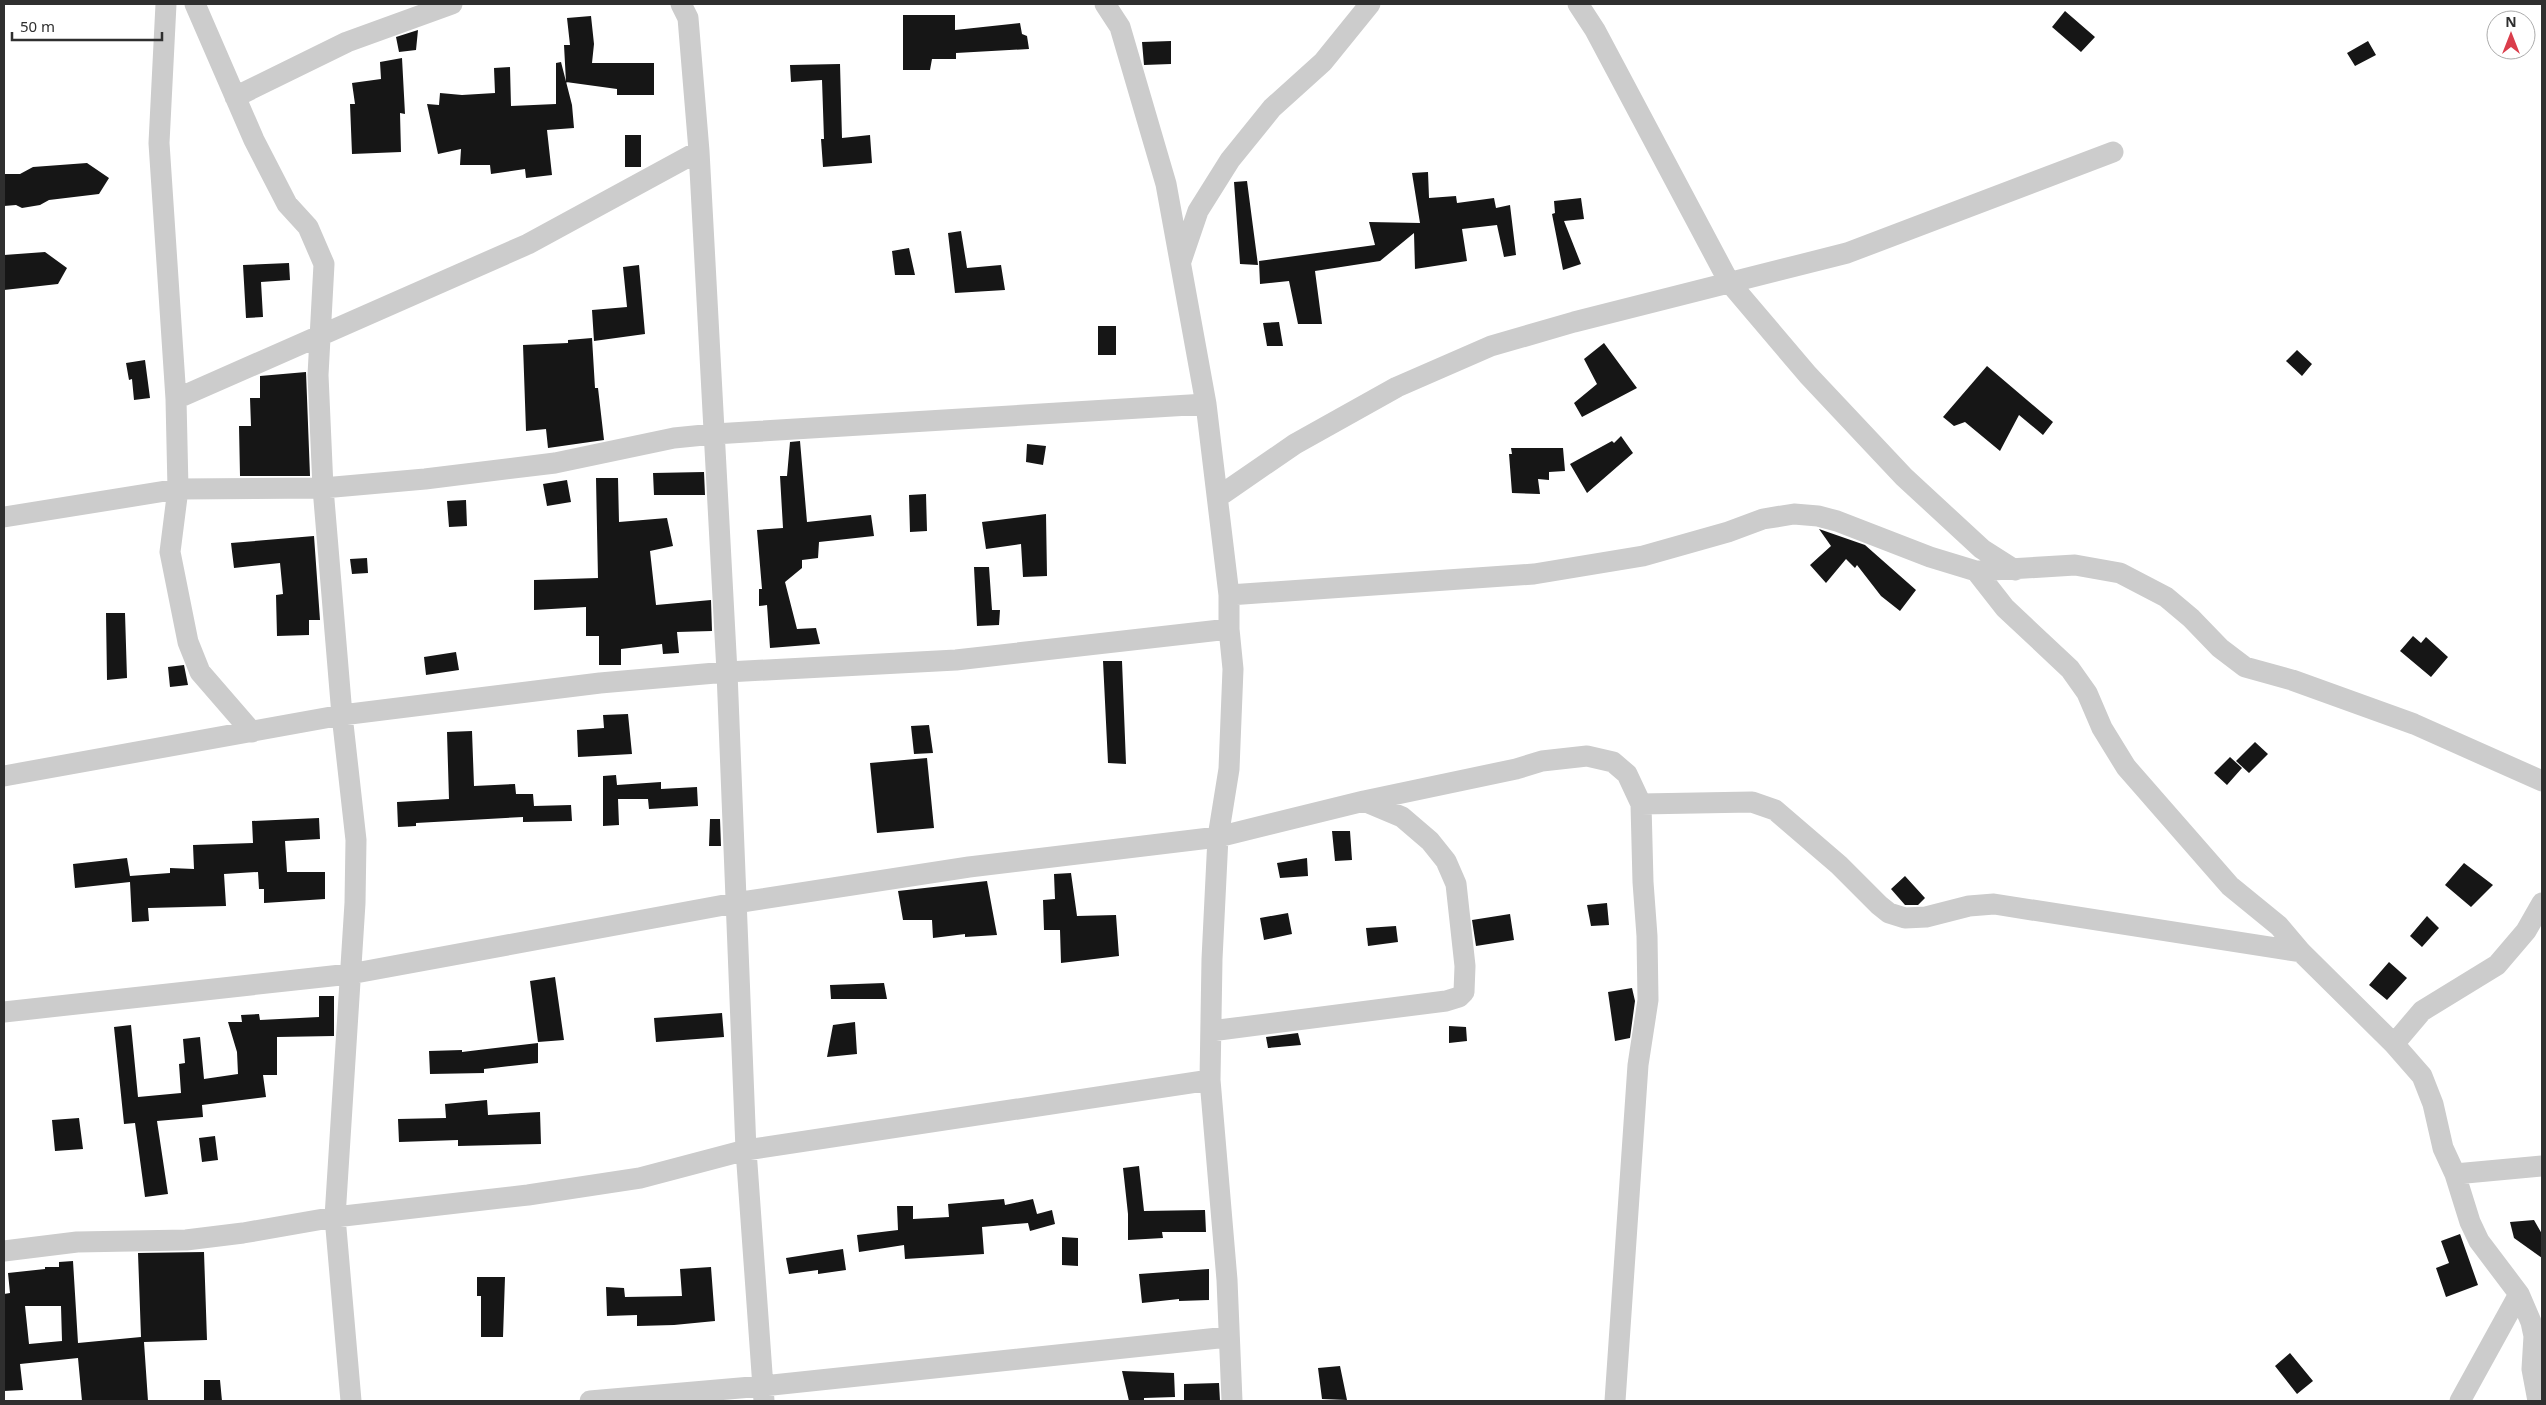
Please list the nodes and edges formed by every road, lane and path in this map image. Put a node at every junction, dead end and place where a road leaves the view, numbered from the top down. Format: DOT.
graph roads {
  1 [pos="166,4"];
  2 [pos="195,4"];
  3 [pos="452,4"];
  4 [pos="681,4"];
  5 [pos="1105,4"];
  6 [pos="1370,4"];
  7 [pos="1578,4"];
  8 [pos="235,97"];
  9 [pos="700,151"];
  10 [pos="2113,152"];
  11 [pos="1181,262"];
  12 [pos="1729,282"];
  13 [pos="321,334"];
  14 [pos="176,399"];
  15 [pos="1206,404"];
  16 [pos="714,434"];
  17 [pos="323,488"];
  18 [pos="178,489"];
  19 [pos="1218,497"];
  20 [pos="4,517"];
  21 [pos="2015,570"];
  22 [pos="1976,571"];
  23 [pos="1229,595"];
  24 [pos="1229,629"];
  25 [pos="728,672"];
  26 [pos="342,715"];
  27 [pos="252,732"];
  28 [pos="4,776"];
  29 [pos="2542,780"];
  30 [pos="1364,801"];
  31 [pos="1641,804"];
  32 [pos="1218,837"];
  33 [pos="735,903"];
  34 [pos="2542,903"];
  35 [pos="2301,952"];
  36 [pos="350,974"];
  37 [pos="4,1012"];
  38 [pos="1211,1031"];
  39 [pos="2394,1044"];
  40 [pos="1210,1080"];
  41 [pos="746,1150"];
  42 [pos="2542,1166"];
  43 [pos="2455,1174"];
  44 [pos="335,1218"];
  45 [pos="4,1251"];
  46 [pos="2519,1294"];
  47 [pos="1228,1337"];
  48 [pos="764,1394"];
  49 [pos="351,1401"];
  50 [pos="590,1401"];
  51 [pos="1232,1401"];
  52 [pos="1614,1401"];
  53 [pos="2460,1401"];
  54 [pos="2538,1401"];
  1 -- 14 [label="street"];
  2 -- 8 [label="street"];
  3 -- 8 [label="street"];
  4 -- 9 [label="street"];
  5 -- 11 [label="street"];
  6 -- 11 [label="street"];
  7 -- 12 [label="street"];
  8 -- 13 [label="street"];
  9 -- 13 [label="street"];
  9 -- 16 [label="street"];
  10 -- 12 [label="street"];
  11 -- 15 [label="street"];
  12 -- 19 [label="street"];
  12 -- 21 [label="street"];
  13 -- 14 [label="street"];
  13 -- 17 [label="street"];
  14 -- 18 [label="street"];
  15 -- 16 [label="street"];
  15 -- 19 [label="street"];
  16 -- 17 [label="street"];
  16 -- 25 [label="street"];
  17 -- 18 [label="street"];
  17 -- 26 [label="street"];
  18 -- 20 [label="street"];
  18 -- 27 [label="street"];
  19 -- 23 [label="street"];
  21 -- 22 [label="street"];
  21 -- 29 [label="street"];
  22 -- 23 [label="street"];
  22 -- 35 [label="street"];
  23 -- 24 [label="street"];
  24 -- 25 [label="street"];
  24 -- 32 [label="street"];
  25 -- 26 [label="street"];
  25 -- 33 [label="street"];
  26 -- 27 [label="street"];
  26 -- 36 [label="street"];
  27 -- 28 [label="street"];
  30 -- 31 [label="street"];
  30 -- 32 [label="street"];
  30 -- 38 [label="street"];
  31 -- 35 [label="street"];
  31 -- 52 [label="street"];
  32 -- 33 [label="street"];
  32 -- 38 [label="street"];
  33 -- 36 [label="street"];
  33 -- 41 [label="street"];
  34 -- 39 [label="street"];
  35 -- 39 [label="street"];
  36 -- 37 [label="street"];
  36 -- 44 [label="street"];
  38 -- 40 [label="street"];
  39 -- 43 [label="street"];
  40 -- 41 [label="street"];
  40 -- 47 [label="street"];
  41 -- 44 [label="street"];
  41 -- 48 [label="street"];
  42 -- 43 [label="street"];
  43 -- 46 [label="street"];
  44 -- 45 [label="street"];
  44 -- 49 [label="street"];
  46 -- 53 [label="street"];
  46 -- 54 [label="street"];
  47 -- 48 [label="street"];
  47 -- 51 [label="street"];
  48 -- 50 [label="street"];
}
